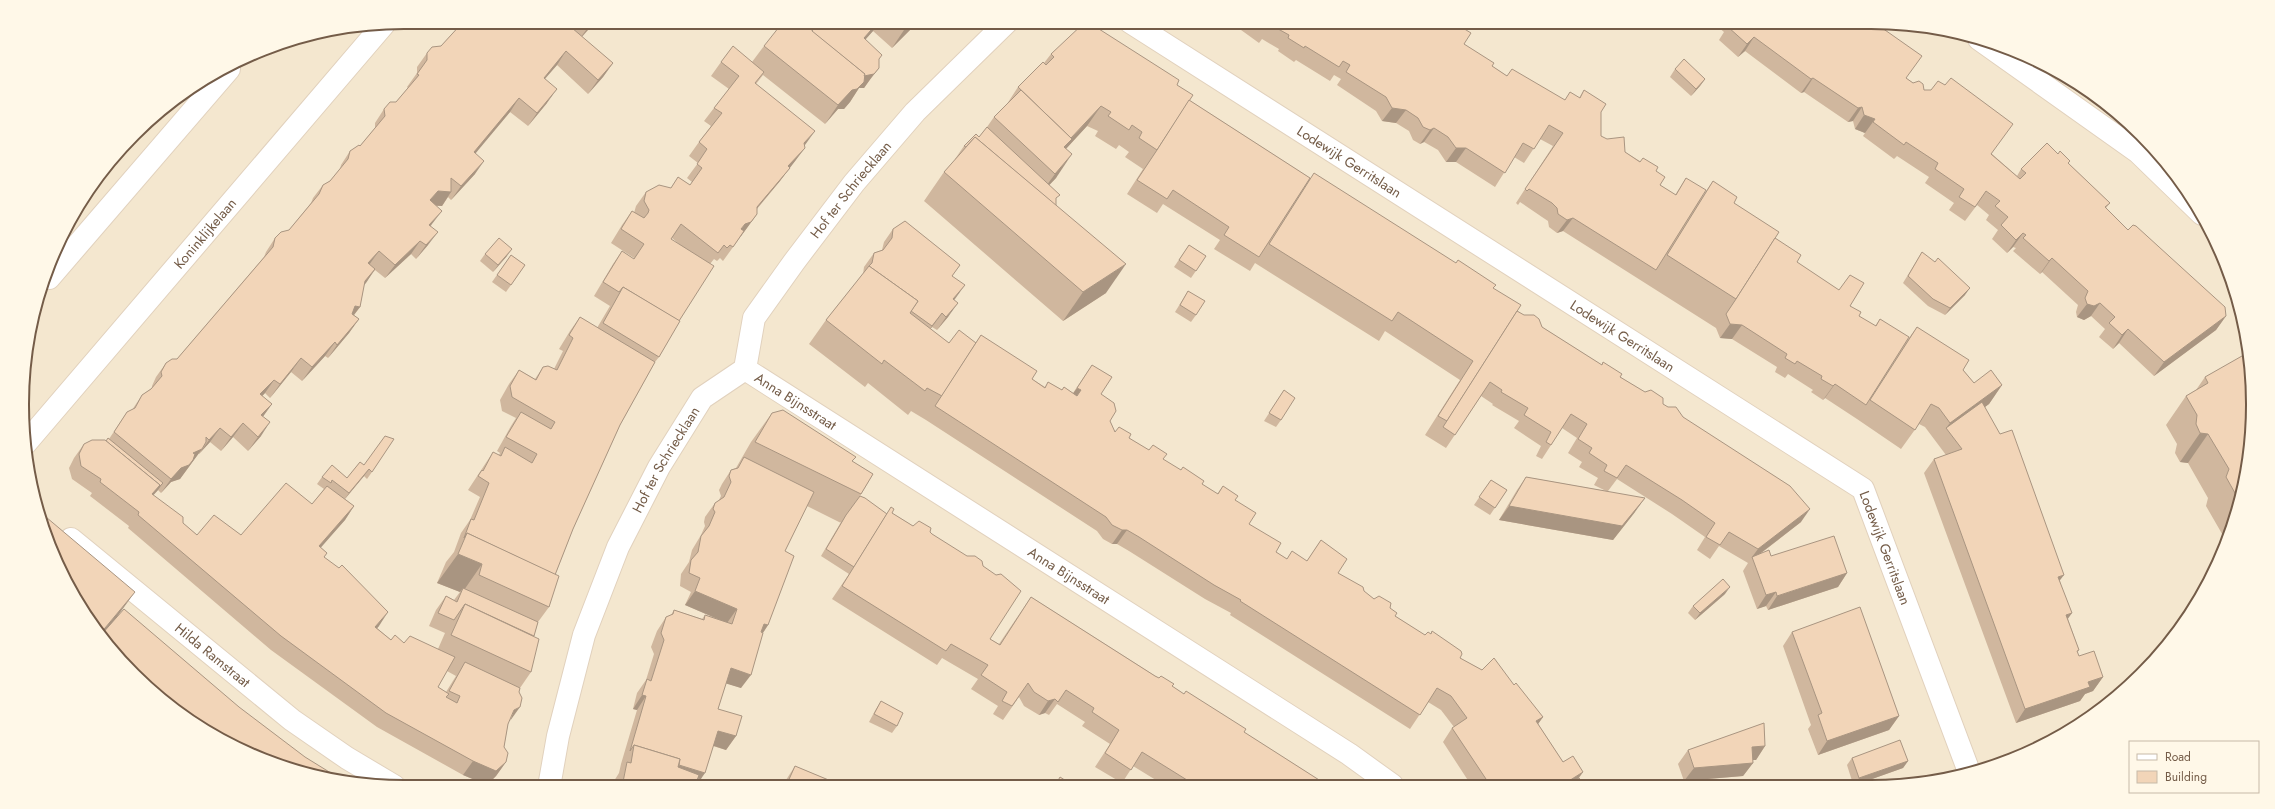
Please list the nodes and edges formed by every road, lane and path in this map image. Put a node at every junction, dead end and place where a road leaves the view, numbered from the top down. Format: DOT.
graph roads {
  1 [pos="1000,29"];
  2 [pos="1141,29"];
  3 [pos="379,30"];
  4 [pos="1996,51"];
  5 [pos="225,75"];
  6 [pos="2182,195"];
  7 [pos="54,271"];
  8 [pos="744,369"];
  9 [pos="31,437"];
  10 [pos="58,528"];
  11 [pos="1967,767"];
  12 [pos="382,779"];
  13 [pos="550,780"];
  14 [pos="1385,780"];
  1 -- 8 [label="street, Hof ter Schriecklaan"];
  2 -- 11 [label="street, Lodewijk Gerritslaan"];
  3 -- 9 [label="street, Koninklijkelaan"];
  4 -- 6 [label="street"];
  5 -- 7 [label="street"];
  8 -- 13 [label="street, Hof ter Schriecklaan"];
  8 -- 14 [label="street, Anna Bijnsstraat"];
  10 -- 12 [label="street, Hilda Ramstraat"];
}
